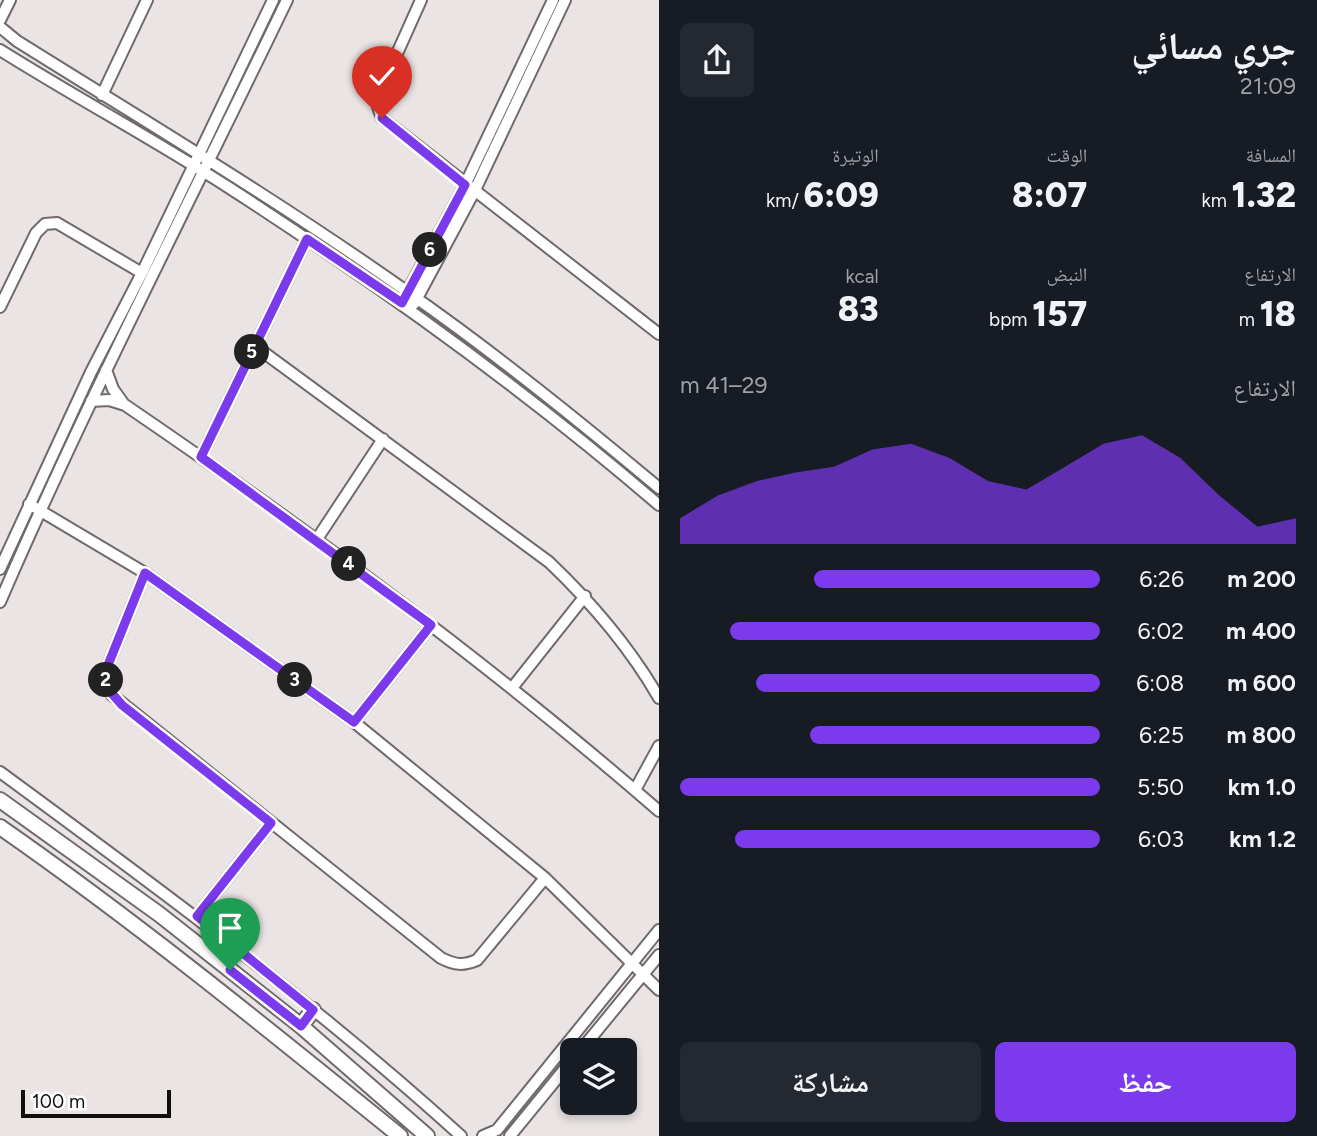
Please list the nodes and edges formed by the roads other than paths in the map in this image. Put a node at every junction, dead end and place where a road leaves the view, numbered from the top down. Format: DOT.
graph roads {
  1 [pos="10,0"];
  2 [pos="147,0"];
  3 [pos="273,0"];
  4 [pos="287,0"];
  5 [pos="421,0"];
  6 [pos="553,0"];
  7 [pos="565,0"];
  8 [pos="0,20"];
  9 [pos="0,27"];
  10 [pos="0,50"];
  11 [pos="102,94"];
  12 [pos="199,155"];
  13 [pos="209,161"];
  14 [pos="194,166"];
  15 [pos="204,172"];
  16 [pos="469,188"];
  17 [pos="307,239"];
  18 [pos="142,273"];
  19 [pos="412,295"];
  20 [pos="406,306"];
  21 [pos="0,307"];
  22 [pos="659,334"];
  23 [pos="255,346"];
  24 [pos="106,370"];
  25 [pos="91,401"];
  26 [pos="125,405"];
  27 [pos="383,439"];
  28 [pos="201,457"];
  29 [pos="659,488"];
  30 [pos="29,504"];
  31 [pos="659,505"];
  32 [pos="40,510"];
  33 [pos="317,540"];
  34 [pos="0,569"];
  35 [pos="145,573"];
  36 [pos="585,596"];
  37 [pos="0,602"];
  38 [pos="431,625"];
  39 [pos="512,688"];
  40 [pos="659,698"];
  41 [pos="354,722"];
  42 [pos="659,746"];
  43 [pos="0,772"];
  44 [pos="635,790"];
  45 [pos="0,803"];
  46 [pos="659,811"];
  47 [pos="23,816"];
  48 [pos="271,823"];
  49 [pos="6,831"];
  50 [pos="545,877"];
  51 [pos="197,916"];
  52 [pos="659,930"];
  53 [pos="641,952"];
  54 [pos="657,962"];
  55 [pos="631,965"];
  56 [pos="642,975"];
  57 [pos="659,990"];
  58 [pos="313,1010"];
  59 [pos="301,1026"];
  60 [pos="591,1038"];
  61 [pos="560,1075"];
  62 [pos="400,1136"];
  63 [pos="427,1136"];
  64 [pos="461,1136"];
  65 [pos="483,1136"];
  66 [pos="510,1136"];
  1 -- 8 [label="street"];
  2 -- 11 [label="street"];
  3 -- 12 [label="street"];
  4 -- 13 [label="street"];
  5 -- 16 [label="street"];
  6 -- 16 [label="street"];
  7 -- 16 [label="street"];
  9 -- 11 [label="street"];
  10 -- 14 [label="street"];
  11 -- 12 [label="street"];
  12 -- 13 [label="street"];
  12 -- 14 [label="street"];
  13 -- 15 [label="street"];
  13 -- 19 [label="street"];
  14 -- 15 [label="street"];
  14 -- 18 [label="street"];
  15 -- 17 [label="street"];
  15 -- 24 [label="street"];
  16 -- 19 [label="street"];
  16 -- 22 [label="street"];
  17 -- 20 [label="street"];
  17 -- 23 [label="street"];
  18 -- 21 [label="street"];
  18 -- 30 [label="street"];
  19 -- 20 [label="street"];
  19 -- 29 [label="street"];
  20 -- 31 [label="street"];
  23 -- 27 [label="street"];
  23 -- 28 [label="street"];
  24 -- 25 [label="street"];
  24 -- 26 [label="street"];
  25 -- 26 [label="street"];
  25 -- 32 [label="street"];
  26 -- 28 [label="street"];
  27 -- 33 [label="street"];
  27 -- 36 [label="street"];
  28 -- 33 [label="street"];
  30 -- 32 [label="street"];
  30 -- 34 [label="street"];
  32 -- 35 [label="street"];
  32 -- 37 [label="street"];
  33 -- 38 [label="street"];
  35 -- 41 [label="street"];
  35 -- 48 [label="street"];
  36 -- 39 [label="street"];
  36 -- 40 [label="street"];
  38 -- 39 [label="street"];
  38 -- 41 [label="street"];
  39 -- 44 [label="street"];
  41 -- 50 [label="street"];
  42 -- 44 [label="street"];
  43 -- 51 [label="street"];
  44 -- 46 [label="street"];
  45 -- 47 [label="street"];
  47 -- 49 [label="street"];
  47 -- 59 [label="street"];
  48 -- 50 [label="street"];
  48 -- 51 [label="street"];
  49 -- 62 [label="street"];
  50 -- 55 [label="street"];
  51 -- 58 [label="street"];
  52 -- 53 [label="street"];
  53 -- 54 [label="street"];
  53 -- 55 [label="street"];
  54 -- 56 [label="street"];
  55 -- 56 [label="street"];
  55 -- 65 [label="street"];
  56 -- 57 [label="street"];
  56 -- 60 [label="street"];
  58 -- 59 [label="street"];
  58 -- 64 [label="street"];
  59 -- 63 [label="street"];
  61 -- 66 [label="street"];
}
